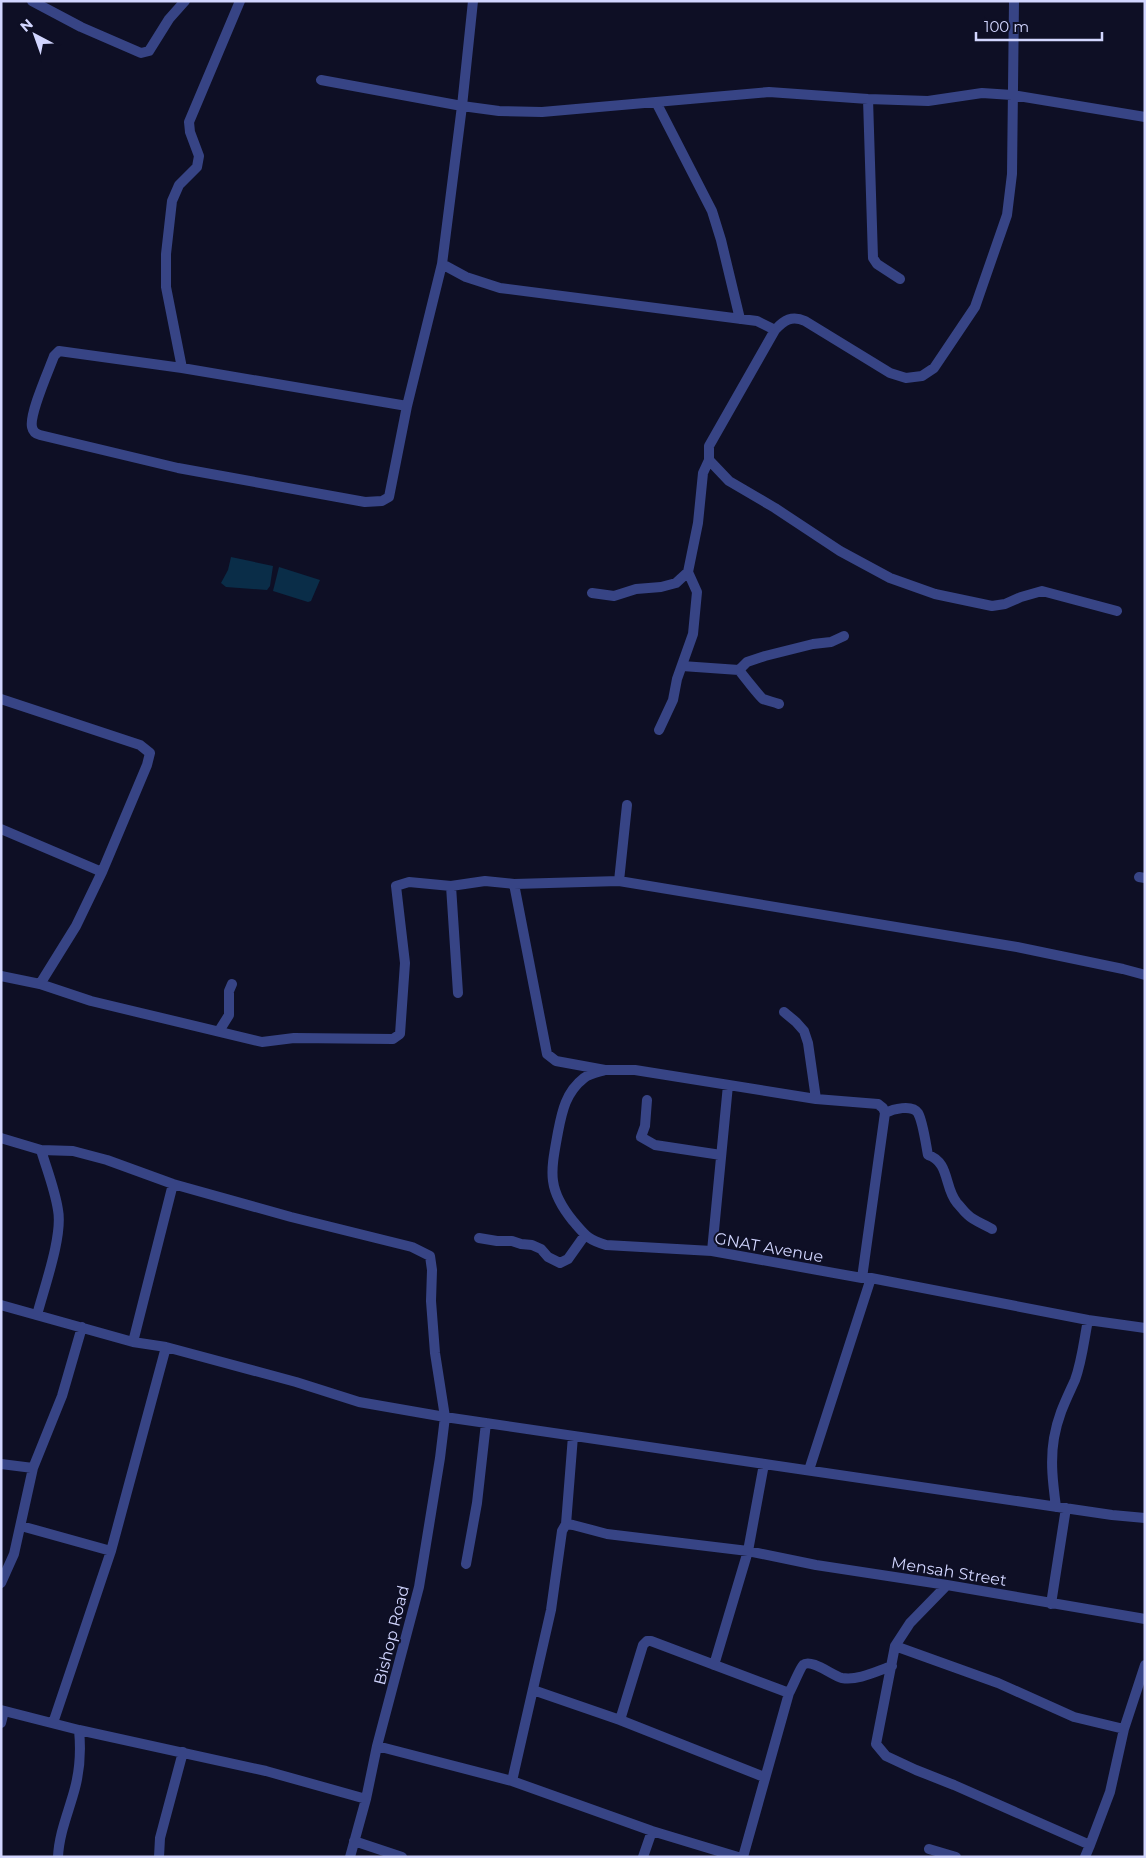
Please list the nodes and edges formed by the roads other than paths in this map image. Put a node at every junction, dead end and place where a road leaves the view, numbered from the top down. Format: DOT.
graph roads {
  1 [pos="32,1"];
  2 [pos="185,1"];
  3 [pos="240,1"];
  4 [pos="473,1"];
  5 [pos="1014,1"];
  6 [pos="321,80"];
  7 [pos="1012,95"];
  8 [pos="868,100"];
  9 [pos="656,102"];
  10 [pos="462,106"];
  11 [pos="1145,117"];
  12 [pos="442,264"];
  13 [pos="900,280"];
  14 [pos="740,319"];
  15 [pos="775,330"];
  16 [pos="182,368"];
  17 [pos="407,406"];
  18 [pos="709,460"];
  19 [pos="688,572"];
  20 [pos="592,594"];
  21 [pos="1117,610"];
  22 [pos="844,636"];
  23 [pos="682,666"];
  24 [pos="739,670"];
  25 [pos="1,699"];
  26 [pos="780,704"];
  27 [pos="659,730"];
  28 [pos="627,805"];
  29 [pos="1,829"];
  30 [pos="102,872"];
  31 [pos="619,882"];
  32 [pos="514,884"];
  33 [pos="450,886"];
  34 [pos="1145,975"];
  35 [pos="1,976"];
  36 [pos="40,984"];
  37 [pos="232,984"];
  38 [pos="458,993"];
  39 [pos="784,1012"];
  40 [pos="219,1031"];
  41 [pos="605,1070"];
  42 [pos="728,1085"];
  43 [pos="816,1099"];
  44 [pos="647,1100"];
  45 [pos="885,1113"];
  46 [pos="1,1138"];
  47 [pos="42,1150"];
  48 [pos="721,1155"];
  49 [pos="173,1184"];
  50 [pos="992,1229"];
  51 [pos="585,1234"];
  52 [pos="479,1238"];
  53 [pos="712,1252"];
  54 [pos="866,1278"];
  55 [pos="1,1305"];
  56 [pos="37,1315"];
  57 [pos="1088,1320"];
  58 [pos="82,1327"];
  59 [pos="1145,1328"];
  60 [pos="133,1342"];
  61 [pos="166,1347"];
  62 [pos="445,1417"];
  63 [pos="486,1423"];
  64 [pos="573,1436"];
  65 [pos="1,1464"];
  66 [pos="764,1464"];
  67 [pos="33,1468"];
  68 [pos="809,1470"];
  69 [pos="1061,1508"];
  70 [pos="1145,1518"];
  71 [pos="566,1524"];
  72 [pos="21,1526"];
  73 [pos="111,1551"];
  74 [pos="748,1551"];
  75 [pos="466,1564"];
  76 [pos="1,1584"];
  77 [pos="947,1585"];
  78 [pos="1051,1604"];
  79 [pos="1145,1619"];
  80 [pos="895,1646"];
  81 [pos="1145,1664"];
  82 [pos="714,1665"];
  83 [pos="892,1666"];
  84 [pos="533,1690"];
  85 [pos="789,1693"];
  86 [pos="3,1710"];
  87 [pos="620,1720"];
  88 [pos="1,1723"];
  89 [pos="53,1723"];
  90 [pos="80,1730"];
  91 [pos="1124,1730"];
  92 [pos="378,1746"];
  93 [pos="183,1752"];
  94 [pos="764,1777"];
  95 [pos="512,1781"];
  96 [pos="366,1799"];
  97 [pos="652,1831"];
  98 [pos="354,1841"];
  99 [pos="1090,1844"];
  100 [pos="929,1849"];
  101 [pos="58,1857"];
  102 [pos="159,1857"];
  103 [pos="350,1857"];
  104 [pos="402,1857"];
  105 [pos="643,1857"];
  106 [pos="738,1857"];
  107 [pos="743,1857"];
  108 [pos="956,1857"];
  109 [pos="1085,1857"];
  1 -- 2 [label="street"];
  3 -- 16 [label="street"];
  4 -- 10 [label="street"];
  5 -- 7 [label="street"];
  6 -- 10 [label="street"];
  7 -- 8 [label="street"];
  7 -- 11 [label="street"];
  7 -- 15 [label="street"];
  8 -- 9 [label="street"];
  8 -- 13 [label="street"];
  9 -- 10 [label="street"];
  9 -- 14 [label="street"];
  10 -- 12 [label="street"];
  12 -- 14 [label="street"];
  12 -- 17 [label="street"];
  14 -- 15 [label="street"];
  15 -- 18 [label="street"];
  16 -- 17 [label="street"];
  16 -- 17 [label="street"];
  18 -- 19 [label="street"];
  18 -- 21 [label="street"];
  19 -- 20 [label="street"];
  19 -- 23 [label="street"];
  22 -- 24 [label="street"];
  23 -- 24 [label="street"];
  23 -- 27 [label="street"];
  24 -- 26 [label="street"];
  25 -- 30 [label="street"];
  28 -- 31 [label="street"];
  29 -- 30 [label="street"];
  30 -- 36 [label="street"];
  31 -- 32 [label="street"];
  31 -- 34 [label="street"];
  32 -- 33 [label="street"];
  32 -- 41 [label="street"];
  33 -- 38 [label="street"];
  33 -- 40 [label="street"];
  35 -- 36 [label="street"];
  36 -- 40 [label="street"];
  37 -- 40 [label="street"];
  39 -- 43 [label="street"];
  41 -- 42 [label="street"];
  41 -- 51 [label="street, GNAT Avenue"];
  42 -- 43 [label="street"];
  42 -- 48 [label="street"];
  43 -- 45 [label="street"];
  44 -- 48 [label="street"];
  45 -- 50 [label="street"];
  45 -- 54 [label="street"];
  46 -- 47 [label="street"];
  47 -- 49 [label="street"];
  47 -- 56 [label="street"];
  48 -- 53 [label="street"];
  49 -- 60 [label="street"];
  49 -- 62 [label="street, Bishop Road"];
  51 -- 52 [label="street"];
  51 -- 53 [label="street, GNAT Avenue"];
  53 -- 54 [label="street, GNAT Avenue"];
  54 -- 57 [label="street, GNAT Avenue"];
  54 -- 68 [label="street"];
  55 -- 56 [label="street"];
  56 -- 58 [label="street"];
  57 -- 59 [label="street, GNAT Avenue"];
  57 -- 69 [label="street"];
  58 -- 60 [label="street"];
  58 -- 67 [label="street"];
  60 -- 61 [label="street"];
  61 -- 62 [label="street"];
  61 -- 73 [label="street"];
  62 -- 63 [label="street"];
  62 -- 92 [label="street, Bishop Road"];
  63 -- 64 [label="street"];
  63 -- 75 [label="street"];
  64 -- 66 [label="street"];
  64 -- 71 [label="street"];
  65 -- 67 [label="street"];
  66 -- 68 [label="street"];
  66 -- 74 [label="street"];
  67 -- 72 [label="street"];
  68 -- 69 [label="street"];
  69 -- 70 [label="street"];
  69 -- 78 [label="street"];
  71 -- 74 [label="street, Mensah Street"];
  71 -- 84 [label="street"];
  72 -- 73 [label="street"];
  72 -- 76 [label="street"];
  73 -- 89 [label="street"];
  74 -- 77 [label="street, Mensah Street"];
  74 -- 82 [label="street"];
  77 -- 78 [label="street, Mensah Street"];
  77 -- 80 [label="street"];
  78 -- 79 [label="street, Mensah Street"];
  80 -- 83 [label="street"];
  80 -- 91 [label="street"];
  81 -- 91 [label="street"];
  82 -- 85 [label="street"];
  82 -- 87 [label="street"];
  83 -- 85 [label="street"];
  83 -- 99 [label="street"];
  84 -- 87 [label="street"];
  84 -- 95 [label="street"];
  85 -- 94 [label="street"];
  86 -- 88 [label="street"];
  86 -- 89 [label="street"];
  87 -- 94 [label="street"];
  89 -- 90 [label="street"];
  90 -- 93 [label="street"];
  90 -- 101 [label="street"];
  91 -- 99 [label="street"];
  92 -- 95 [label="street"];
  92 -- 96 [label="street, Bishop Road"];
  93 -- 96 [label="street"];
  93 -- 102 [label="street"];
  94 -- 107 [label="street"];
  95 -- 97 [label="street"];
  96 -- 98 [label="street, Bishop Road"];
  97 -- 105 [label="street"];
  97 -- 106 [label="street"];
  98 -- 103 [label="street, Bishop Road"];
  98 -- 104 [label="street"];
  99 -- 109 [label="street"];
  100 -- 108 [label="street"];
}
